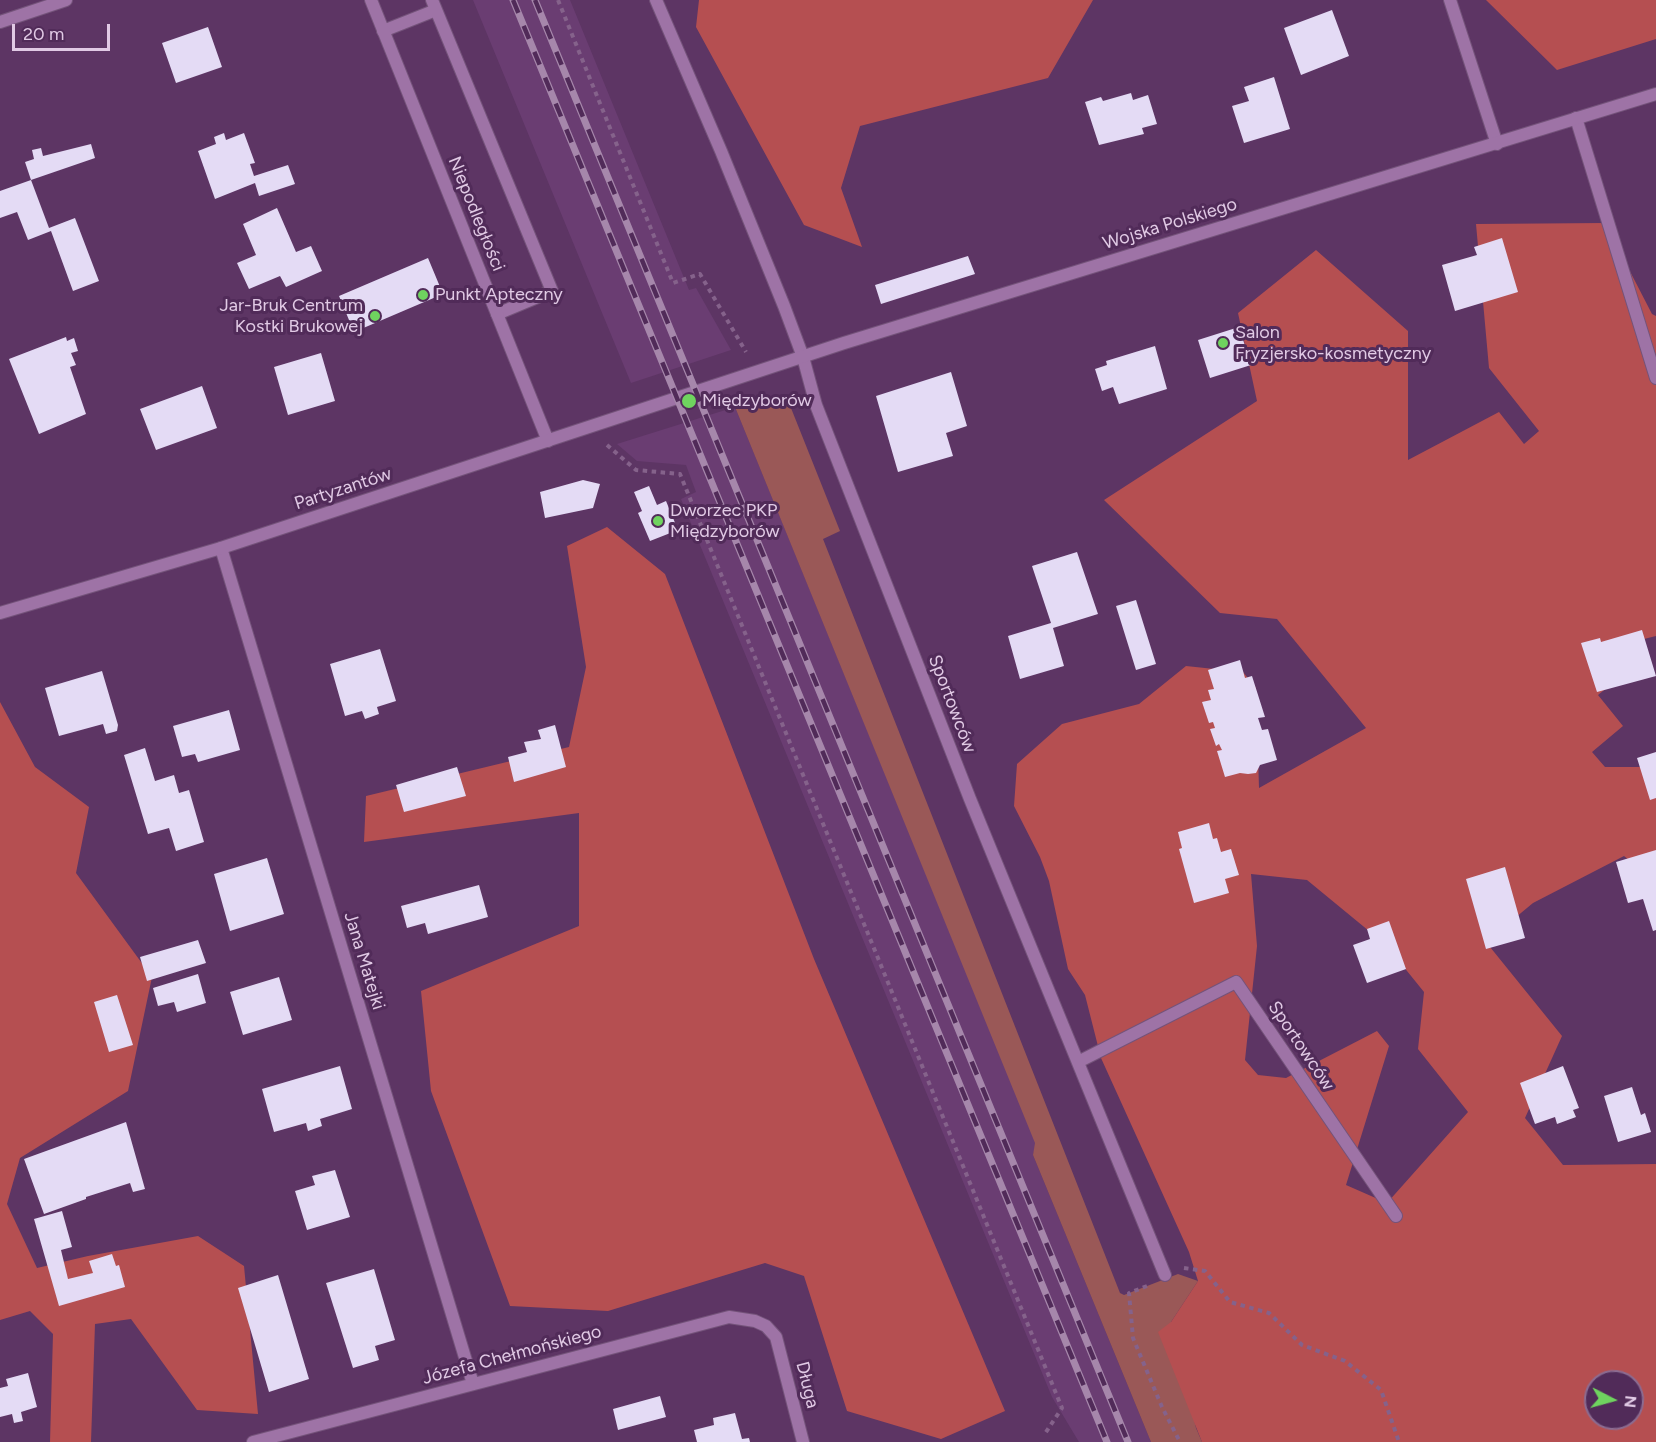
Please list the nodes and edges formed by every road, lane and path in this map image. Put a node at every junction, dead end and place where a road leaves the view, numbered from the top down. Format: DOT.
graph roads {
  1 [pos="66,0"];
  2 [pos="371,0"];
  3 [pos="558,0"];
  4 [pos="656,0"];
  5 [pos="1450,0"];
  6 [pos="434,5"];
  7 [pos="0,22"];
  8 [pos="383,31"];
  9 [pos="1656,94"];
  10 [pos="1576,118"];
  11 [pos="1497,144"];
  12 [pos="497,314"];
  13 [pos="746,352"];
  14 [pos="803,357"];
  15 [pos="1656,378"];
  16 [pos="695,391"];
  17 [pos="548,441"];
  18 [pos="603,442"];
  19 [pos="221,548"];
  20 [pos="0,613"];
  21 [pos="1078,1062"];
  22 [pos="1396,1216"];
  23 [pos="1178,1267"];
  24 [pos="1165,1275"];
  25 [pos="776,1337"];
  26 [pos="473,1384"];
  27 [pos="1044,1435"];
  28 [pos="253,1442"];
  29 [pos="803,1442"];
  30 [pos="1180,1442"];
  31 [pos="1399,1442"];
  1 -- 7 [label="street"];
  2 -- 8 [label="street, Niepodległości"];
  3 -- 13 [label="path"];
  4 -- 14 [label="street"];
  5 -- 11 [label="street"];
  6 -- 8 [label="street"];
  6 -- 12 [label="street"];
  8 -- 12 [label="street, Niepodległości"];
  9 -- 10 [label="street, Wojska Polskiego"];
  10 -- 11 [label="street, Wojska Polskiego"];
  10 -- 15 [label="street"];
  11 -- 14 [label="street, Wojska Polskiego"];
  12 -- 17 [label="street, Niepodległości"];
  14 -- 16 [label="street, Wojska Polskiego"];
  14 -- 21 [label="street, Sportowców"];
  16 -- 17 [label="street, Partyzantów"];
  17 -- 19 [label="street, Partyzantów"];
  18 -- 27 [label="path"];
  19 -- 20 [label="street, Partyzantów"];
  19 -- 26 [label="street, Jana Matejki"];
  21 -- 22 [label="street, Sportowców"];
  21 -- 24 [label="street, Sportowców"];
  23 -- 31 [label="path"];
  24 -- 30 [label="path"];
  25 -- 26 [label="street, Józefa Chełmońskiego"];
  25 -- 29 [label="street, Długa"];
  26 -- 28 [label="street, Józefa Chełmońskiego"];
}
